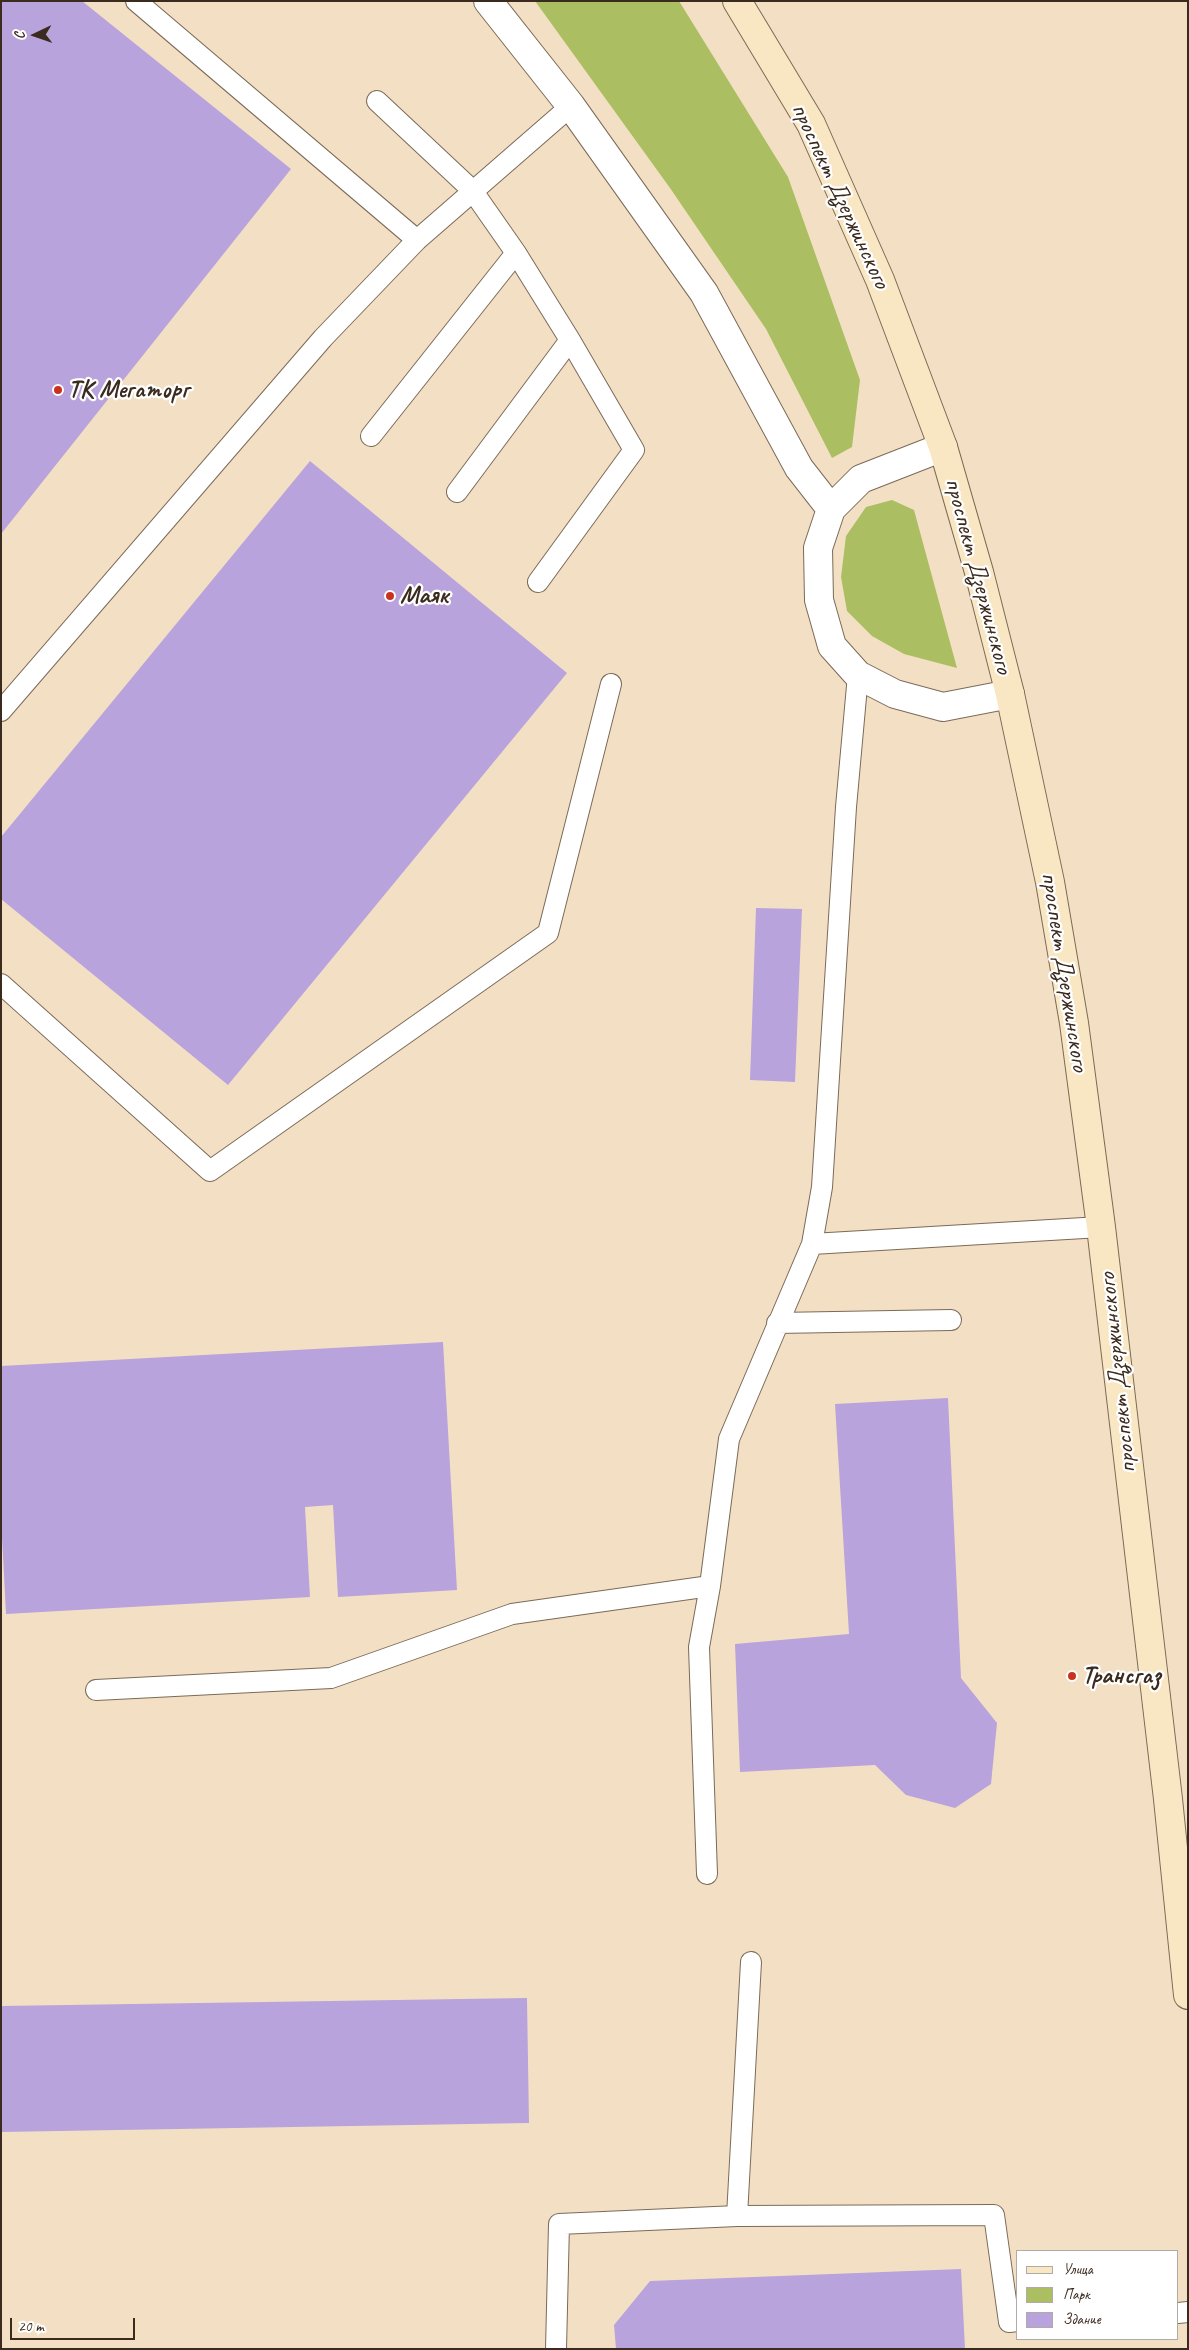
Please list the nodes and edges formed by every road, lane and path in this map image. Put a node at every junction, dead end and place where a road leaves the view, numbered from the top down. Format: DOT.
graph roads {
  1 [pos="136,1"];
  2 [pos="488,1"];
  3 [pos="737,1"];
  4 [pos="377,101"];
  5 [pos="571,106"];
  6 [pos="472,190"];
  7 [pos="418,240"];
  8 [pos="516,253"];
  9 [pos="570,340"];
  10 [pos="371,436"];
  11 [pos="943,446"];
  12 [pos="457,492"];
  13 [pos="831,509"];
  14 [pos="538,582"];
  15 [pos="858,675"];
  16 [pos="611,684"];
  17 [pos="1010,694"];
  18 [pos="1,711"];
  19 [pos="1,984"];
  20 [pos="1101,1227"];
  21 [pos="812,1244"];
  22 [pos="951,1320"];
  23 [pos="777,1323"];
  24 [pos="710,1586"];
  25 [pos="96,1690"];
  26 [pos="707,1874"];
  27 [pos="751,1962"];
  28 [pos="1188,1995"];
  29 [pos="737,2216"];
  30 [pos="1016,2321"];
  31 [pos="556,2349"];
  1 -- 7 [label="lane"];
  2 -- 5 [label="street"];
  3 -- 11 [label="main road, проспект Дзержинского"];
  4 -- 6 [label="lane"];
  5 -- 6 [label="lane"];
  5 -- 13 [label="street"];
  6 -- 7 [label="lane"];
  6 -- 8 [label="lane"];
  7 -- 18 [label="lane"];
  8 -- 9 [label="lane"];
  8 -- 10 [label="lane"];
  9 -- 12 [label="lane"];
  9 -- 14 [label="lane"];
  11 -- 13 [label="street"];
  11 -- 17 [label="main road, проспект Дзержинского"];
  13 -- 15 [label="street"];
  15 -- 17 [label="street"];
  15 -- 21 [label="lane"];
  16 -- 19 [label="lane"];
  17 -- 20 [label="main road, проспект Дзержинского"];
  20 -- 21 [label="lane"];
  20 -- 28 [label="main road, проспект Дзержинского"];
  21 -- 23 [label="lane"];
  22 -- 23 [label="lane"];
  23 -- 24 [label="lane"];
  24 -- 25 [label="lane"];
  24 -- 26 [label="lane"];
  27 -- 29 [label="lane"];
  29 -- 30 [label="lane"];
  29 -- 31 [label="lane"];
}
